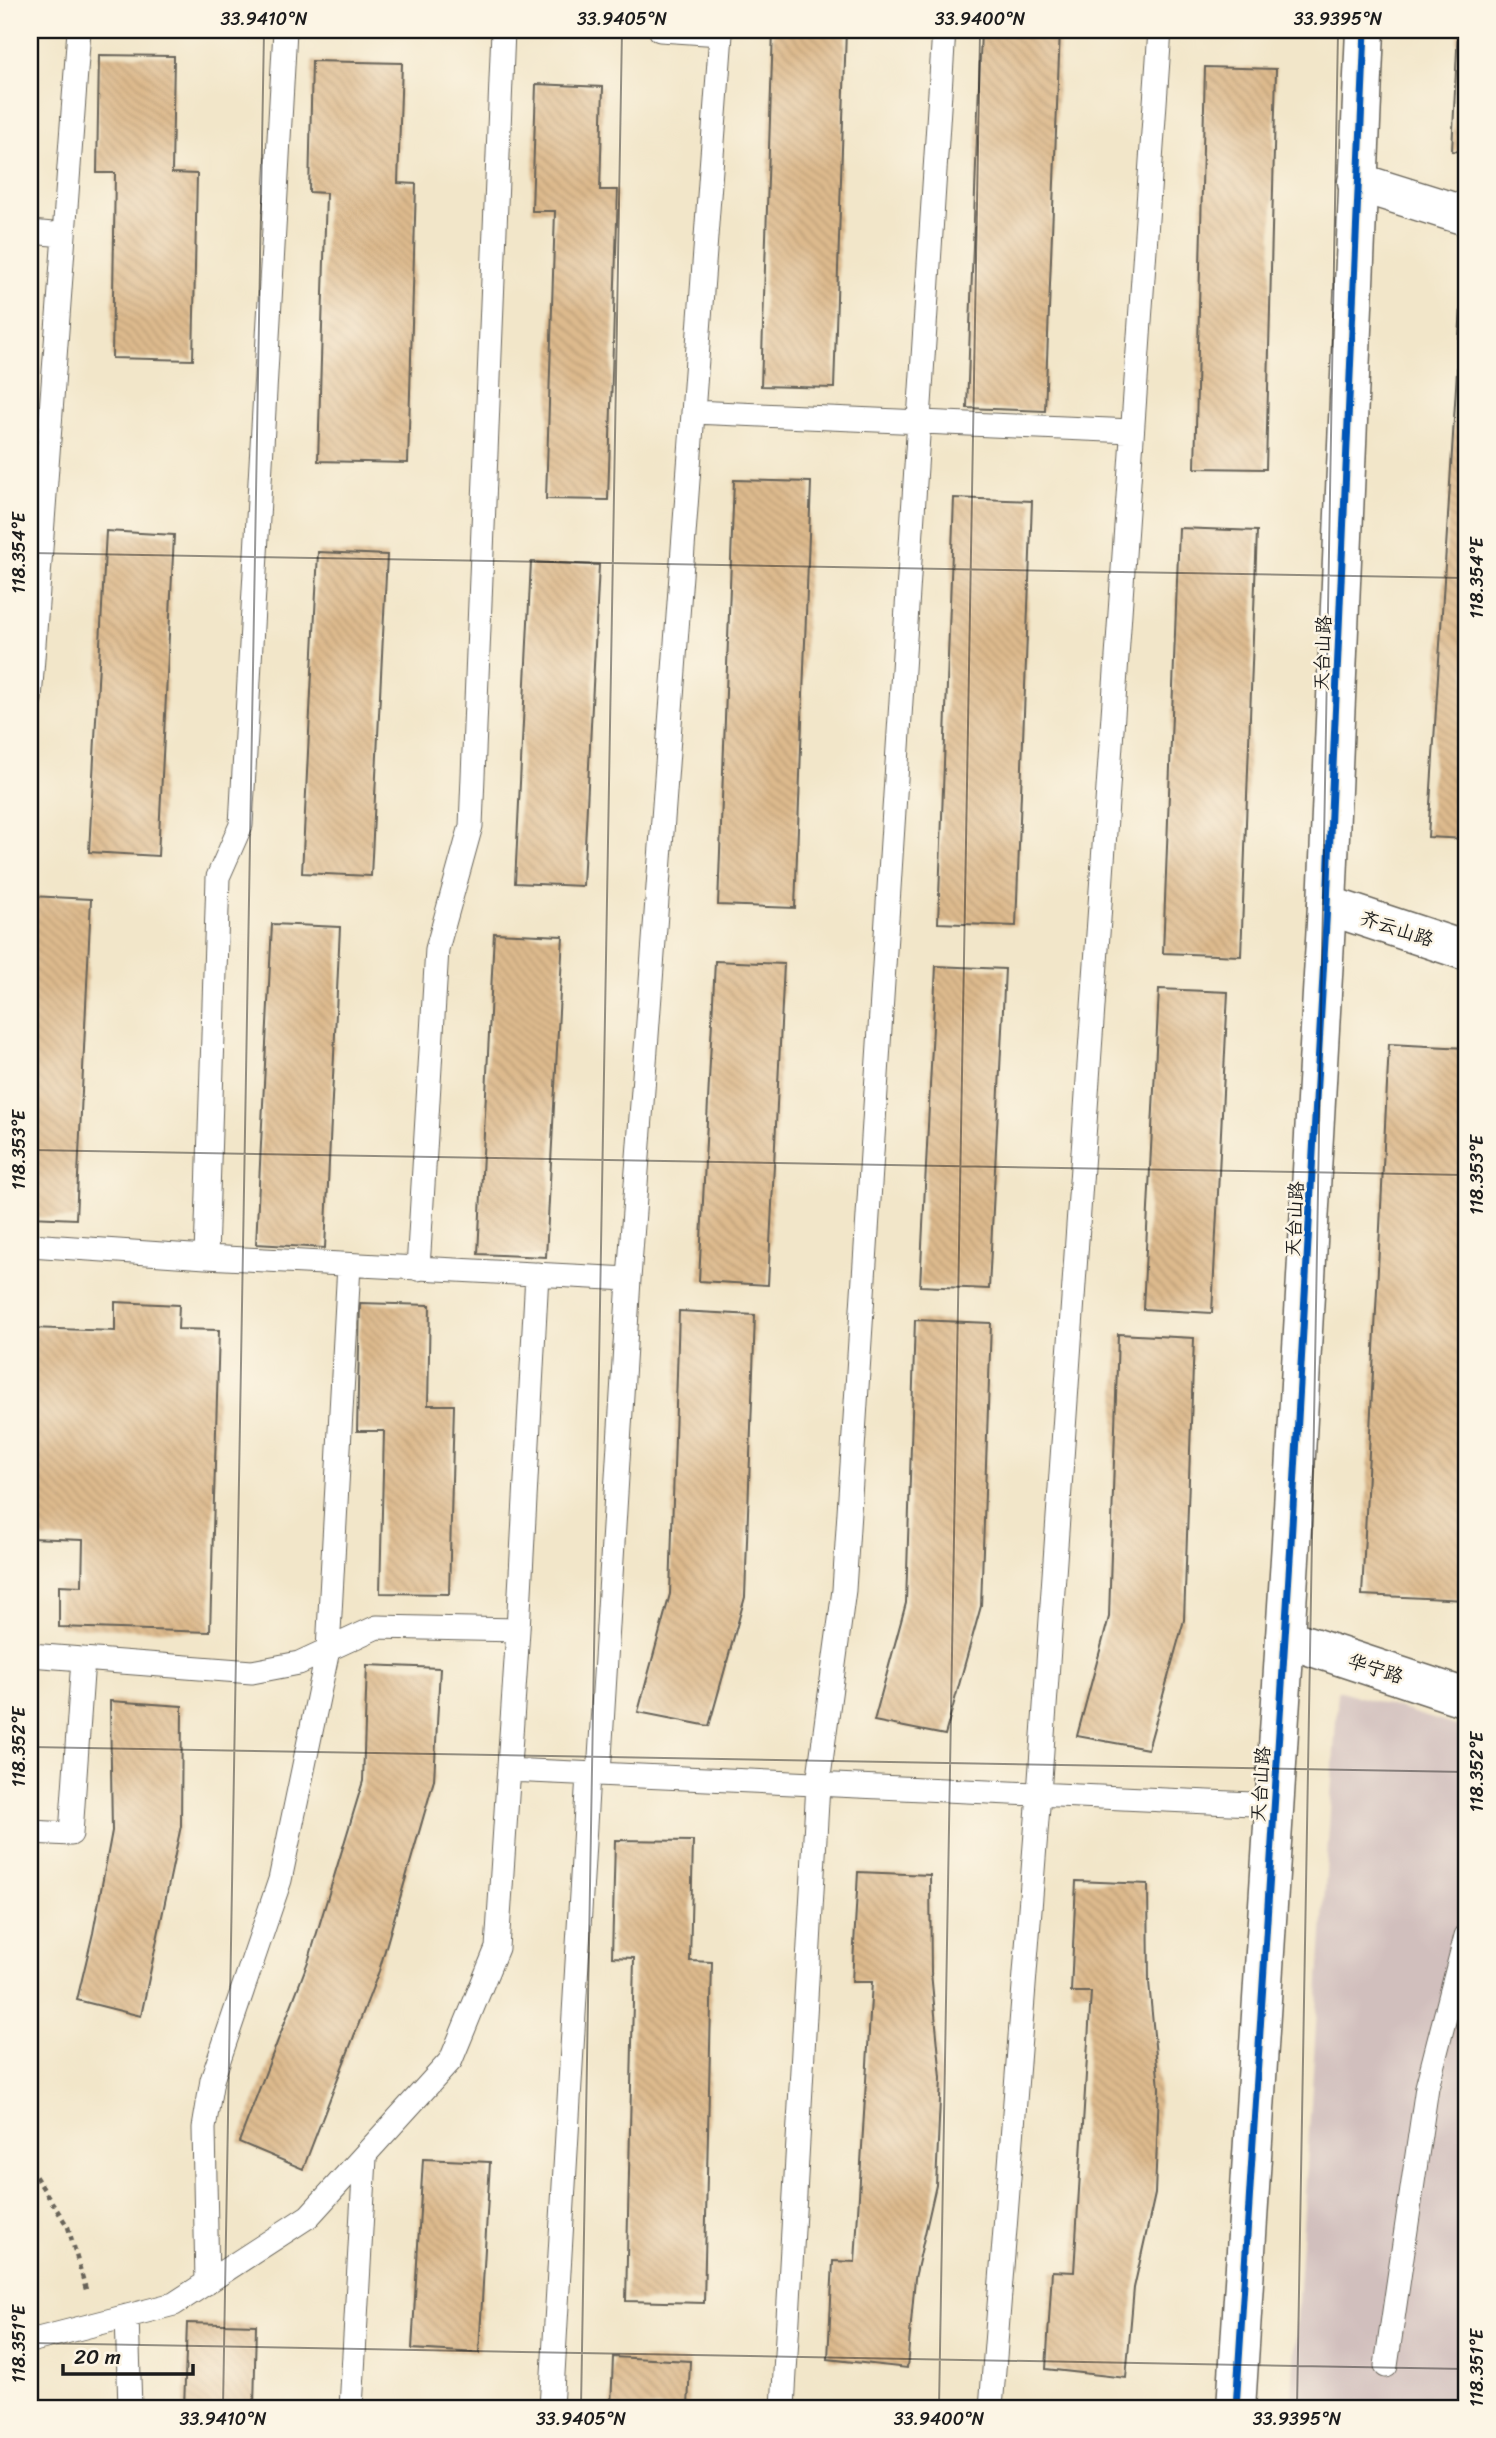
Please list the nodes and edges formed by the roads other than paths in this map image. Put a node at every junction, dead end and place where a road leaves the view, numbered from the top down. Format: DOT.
graph roads {
  1 [pos="79,30"];
  2 [pos="285,30"];
  3 [pos="503,30"];
  4 [pos="660,30"];
  5 [pos="944,30"];
  6 [pos="1160,30"];
  7 [pos="1365,30"];
  8 [pos="721,32"];
  9 [pos="1357,182"];
  10 [pos="1466,216"];
  11 [pos="30,232"];
  12 [pos="64,235"];
  13 [pos="693,412"];
  14 [pos="919,422"];
  15 [pos="40,427"];
  16 [pos="1132,431"];
  17 [pos="30,699"];
  18 [pos="1327,905"];
  19 [pos="1466,951"];
  20 [pos="30,1245"];
  21 [pos="205,1257"];
  22 [pos="349,1265"];
  23 [pos="418,1269"];
  24 [pos="537,1274"];
  25 [pos="629,1279"];
  26 [pos="518,1630"];
  27 [pos="1285,1638"];
  28 [pos="328,1650"];
  29 [pos="30,1655"];
  30 [pos="83,1659"];
  31 [pos="1466,1698"];
  32 [pos="509,1770"];
  33 [pos="593,1774"];
  34 [pos="818,1784"];
  35 [pos="1039,1794"];
  36 [pos="1275,1805"];
  37 [pos="30,1832"];
  38 [pos="1466,1936"];
  39 [pos="365,2158"];
  40 [pos="207,2283"];
  41 [pos="127,2316"];
  42 [pos="30,2342"];
  43 [pos="1386,2366"];
  44 [pos="130,2408"];
  45 [pos="351,2408"];
  46 [pos="551,2408"];
  47 [pos="783,2408"];
  48 [pos="991,2408"];
  49 [pos="1236,2408"];
  1 -- 12 [label="lane"];
  2 -- 21 [label="lane"];
  3 -- 23 [label="lane"];
  4 -- 8 [label="lane"];
  5 -- 14 [label="lane"];
  6 -- 16 [label="lane"];
  7 -- 9 [label="street, 天台山路"];
  8 -- 13 [label="lane"];
  9 -- 10 [label="street"];
  9 -- 18 [label="street, 天台山路"];
  11 -- 12 [label="lane"];
  12 -- 15 [label="lane"];
  13 -- 14 [label="lane"];
  13 -- 25 [label="lane"];
  14 -- 16 [label="lane"];
  14 -- 34 [label="lane"];
  15 -- 17 [label="lane"];
  16 -- 35 [label="lane"];
  18 -- 19 [label="street, 齐云山路"];
  18 -- 27 [label="street, 天台山路"];
  20 -- 21 [label="lane"];
  21 -- 22 [label="lane"];
  22 -- 23 [label="lane"];
  22 -- 28 [label="lane"];
  23 -- 24 [label="lane"];
  24 -- 25 [label="lane"];
  24 -- 26 [label="lane"];
  25 -- 33 [label="lane"];
  26 -- 28 [label="lane"];
  26 -- 32 [label="lane"];
  27 -- 31 [label="street, 华宁路"];
  27 -- 36 [label="street, 天台山路"];
  28 -- 30 [label="lane"];
  28 -- 40 [label="lane"];
  29 -- 30 [label="lane"];
  30 -- 37 [label="lane"];
  32 -- 33 [label="lane"];
  32 -- 39 [label="lane"];
  33 -- 34 [label="lane"];
  33 -- 46 [label="lane"];
  34 -- 35 [label="lane"];
  34 -- 47 [label="lane"];
  35 -- 36 [label="lane"];
  35 -- 48 [label="lane"];
  36 -- 49 [label="street, 天台山路"];
  38 -- 43 [label="lane"];
  39 -- 40 [label="lane"];
  39 -- 45 [label="lane"];
  40 -- 41 [label="lane"];
  41 -- 42 [label="lane"];
  41 -- 44 [label="lane"];
}
